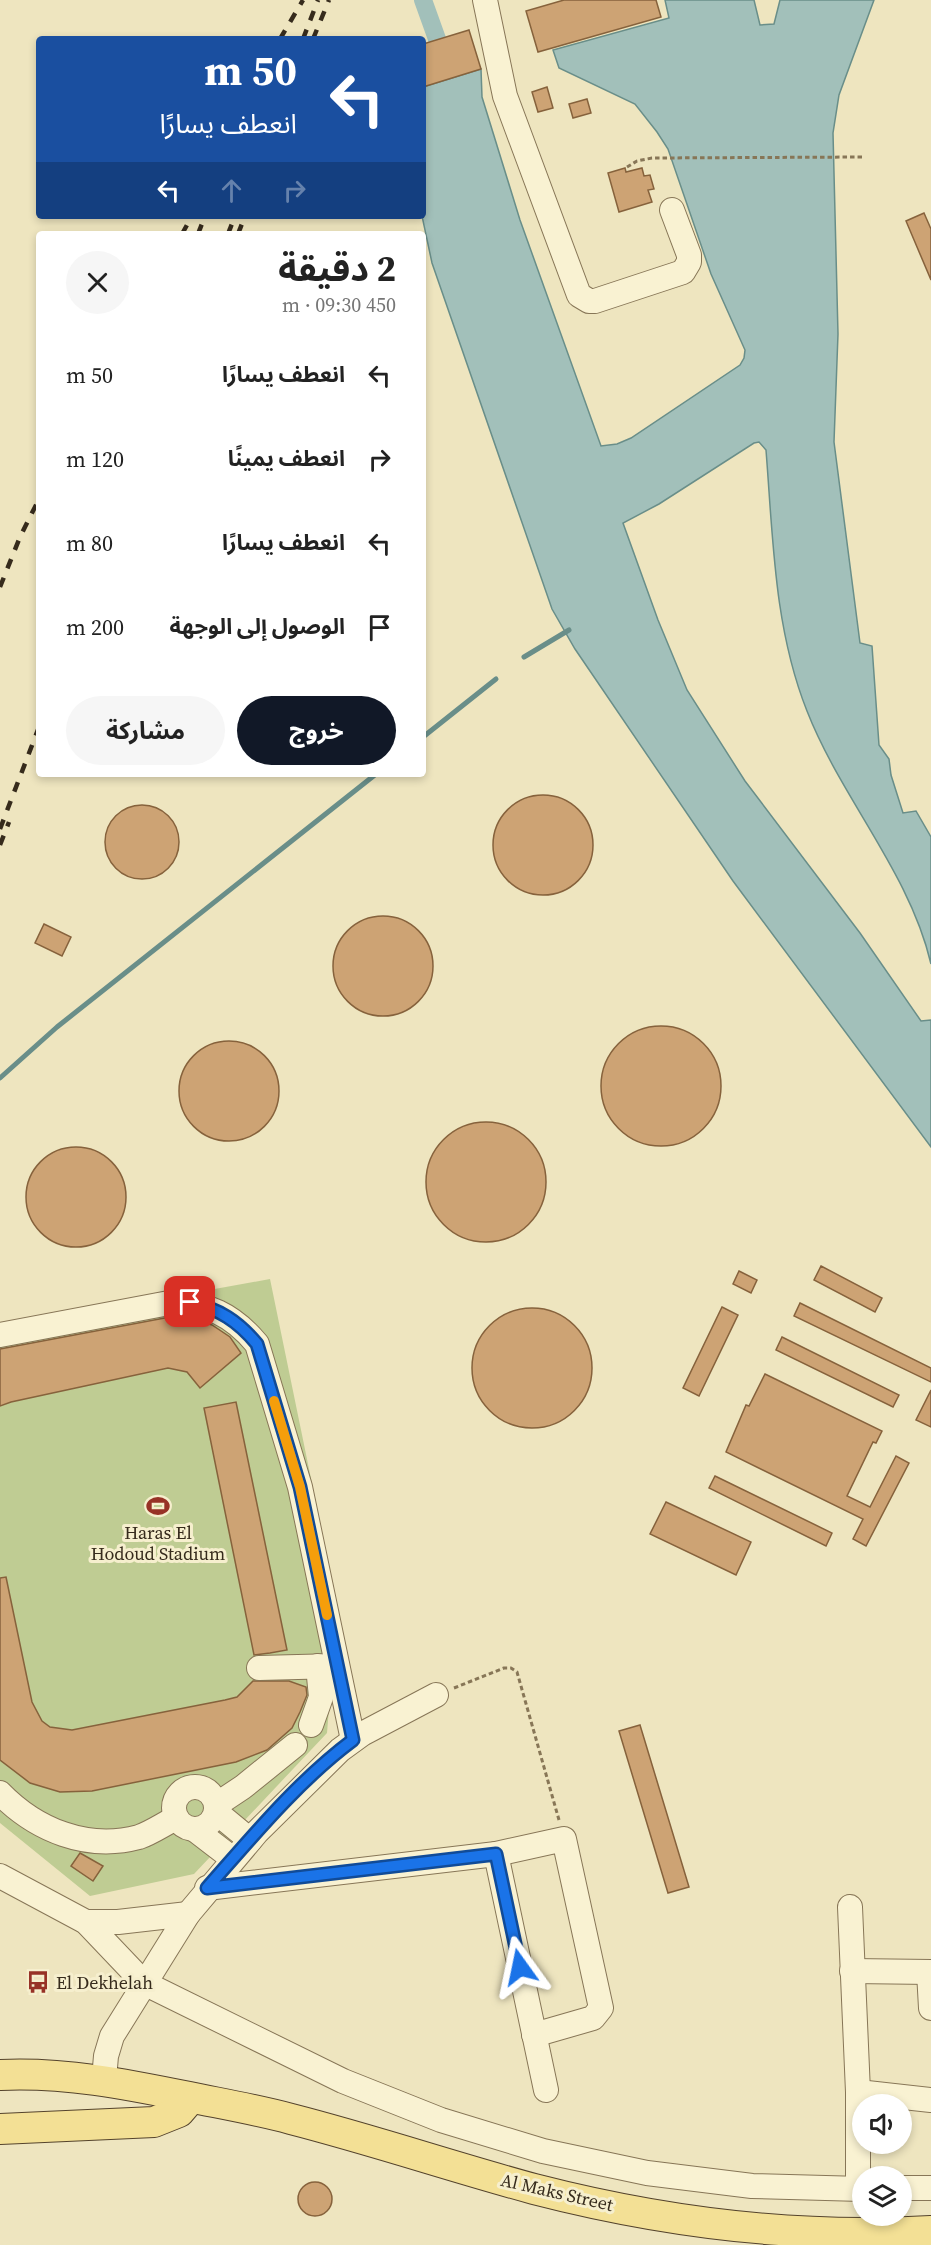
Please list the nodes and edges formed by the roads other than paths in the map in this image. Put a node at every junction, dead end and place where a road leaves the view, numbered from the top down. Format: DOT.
graph roads {
  1 [pos="485,0"];
  2 [pos="672,210"];
  3 [pos="0,1335"];
  4 [pos="328,1666"];
  5 [pos="259,1668"];
  6 [pos="436,1695"];
  7 [pos="311,1725"];
  8 [pos="353,1740"];
  9 [pos="295,1744"];
  10 [pos="0,1793"];
  11 [pos="216,1809"];
  12 [pos="185,1824"];
  13 [pos="250,1840"];
  14 [pos="496,1854"];
  15 [pos="233,1859"];
  16 [pos="0,1876"];
  17 [pos="207,1888"];
  18 [pos="849,1906"];
  19 [pos="188,1914"];
  20 [pos="86,1922"];
  21 [pos="852,1971"];
  22 [pos="930,1972"];
  23 [pos="144,1983"];
  24 [pos="931,2008"];
  25 [pos="534,2035"];
  26 [pos="0,2075"];
  27 [pos="104,2079"];
  28 [pos="546,2090"];
  29 [pos="858,2092"];
  30 [pos="191,2098"];
  31 [pos="931,2100"];
  32 [pos="0,2129"];
  33 [pos="860,2166"];
  34 [pos="912,2188"];
  35 [pos="931,2188"];
  36 [pos="852,2189"];
  37 [pos="931,2231"];
  1 -- 2 [label="street"];
  3 -- 4 [label="street"];
  4 -- 5 [label="street"];
  4 -- 7 [label="street"];
  4 -- 8 [label="street"];
  6 -- 8 [label="street"];
  8 -- 13 [label="street"];
  9 -- 11 [label="street"];
  10 -- 12 [label="street"];
  11 -- 12 [label="street"];
  11 -- 12 [label="street"];
  11 -- 13 [label="street"];
  12 -- 15 [label="street"];
  13 -- 15 [label="street"];
  14 -- 17 [label="street"];
  14 -- 25 [label="street"];
  14 -- 25 [label="street"];
  15 -- 17 [label="street"];
  16 -- 20 [label="street"];
  17 -- 19 [label="street"];
  18 -- 21 [label="street"];
  19 -- 20 [label="street"];
  19 -- 23 [label="street"];
  20 -- 23 [label="street"];
  21 -- 22 [label="street"];
  21 -- 29 [label="street"];
  22 -- 24 [label="street"];
  23 -- 27 [label="street"];
  23 -- 36 [label="street"];
  25 -- 28 [label="street"];
  26 -- 27 [label="main road, Al Maks Street"];
  27 -- 30 [label="main road, Al Maks Street"];
  29 -- 31 [label="street"];
  29 -- 33 [label="street"];
  30 -- 32 [label="main road"];
  30 -- 37 [label="main road, Al Maks Street"];
  34 -- 35 [label="street"];
}
